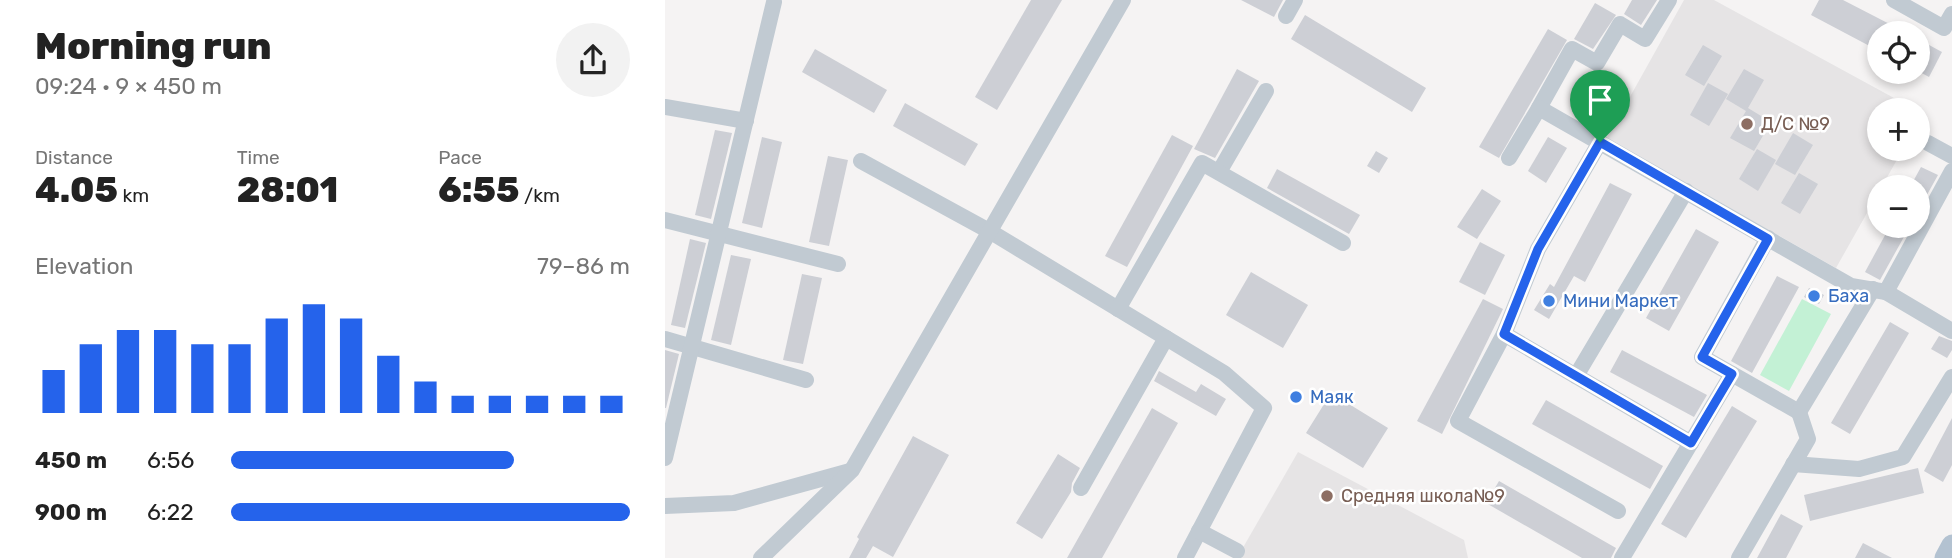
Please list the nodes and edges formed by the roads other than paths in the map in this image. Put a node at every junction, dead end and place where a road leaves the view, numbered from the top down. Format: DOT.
graph roads {
  1 [pos="1123,0"];
  2 [pos="1295,0"];
  3 [pos="1669,0"];
  4 [pos="1894,0"];
  5 [pos="774,2"];
  6 [pos="1952,14"];
  7 [pos="1286,16"];
  8 [pos="1266,91"];
  9 [pos="665,107"];
  10 [pos="1539,108"];
  11 [pos="746,121"];
  12 [pos="1600,142"];
  13 [pos="1930,145"];
  14 [pos="1952,156"];
  15 [pos="1509,158"];
  16 [pos="861,161"];
  17 [pos="1952,171"];
  18 [pos="1219,173"];
  19 [pos="1686,191"];
  20 [pos="665,220"];
  21 [pos="720,232"];
  22 [pos="991,232"];
  23 [pos="1768,239"];
  24 [pos="1343,243"];
  25 [pos="838,264"];
  26 [pos="1879,290"];
  27 [pos="1118,309"];
  28 [pos="1952,331"];
  29 [pos="1504,334"];
  30 [pos="1166,338"];
  31 [pos="665,339"];
  32 [pos="694,345"];
  33 [pos="1732,374"];
  34 [pos="1576,376"];
  35 [pos="1952,377"];
  36 [pos="806,380"];
  37 [pos="1799,411"];
  38 [pos="1691,443"];
  39 [pos="665,458"];
  40 [pos="1793,464"];
  41 [pos="852,470"];
  42 [pos="1081,488"];
  43 [pos="665,506"];
  44 [pos="1618,511"];
  45 [pos="1199,531"];
  46 [pos="1952,545"];
  47 [pos="1237,551"];
  48 [pos="761,558"];
  49 [pos="1185,558"];
  50 [pos="1622,558"];
  51 [pos="1739,558"];
  52 [pos="1945,558"];
  1 -- 22 [label="street"];
  2 -- 7 [label="street"];
  3 -- 10 [label="street"];
  4 -- 6 [label="street"];
  5 -- 11 [label="street"];
  8 -- 18 [label="street"];
  9 -- 11 [label="street"];
  10 -- 12 [label="street"];
  10 -- 15 [label="street"];
  11 -- 21 [label="street"];
  12 -- 19 [label="street"];
  12 -- 29 [label="street"];
  13 -- 14 [label="street"];
  16 -- 22 [label="street"];
  17 -- 26 [label="street"];
  18 -- 24 [label="street"];
  18 -- 27 [label="street"];
  19 -- 23 [label="street"];
  19 -- 34 [label="street"];
  20 -- 21 [label="street"];
  21 -- 25 [label="street"];
  21 -- 32 [label="street"];
  22 -- 27 [label="street"];
  22 -- 41 [label="street"];
  23 -- 26 [label="street"];
  23 -- 33 [label="street"];
  26 -- 28 [label="street"];
  26 -- 37 [label="street"];
  27 -- 30 [label="street"];
  29 -- 34 [label="street"];
  29 -- 44 [label="street"];
  30 -- 42 [label="street"];
  30 -- 45 [label="street"];
  31 -- 32 [label="street"];
  32 -- 36 [label="street"];
  32 -- 39 [label="street"];
  33 -- 37 [label="street"];
  33 -- 38 [label="street"];
  34 -- 38 [label="street"];
  35 -- 40 [label="street"];
  37 -- 40 [label="street"];
  38 -- 50 [label="street"];
  40 -- 51 [label="street"];
  41 -- 43 [label="street"];
  41 -- 48 [label="street"];
  45 -- 47 [label="street"];
  45 -- 49 [label="street"];
  46 -- 52 [label="main road"];
}
